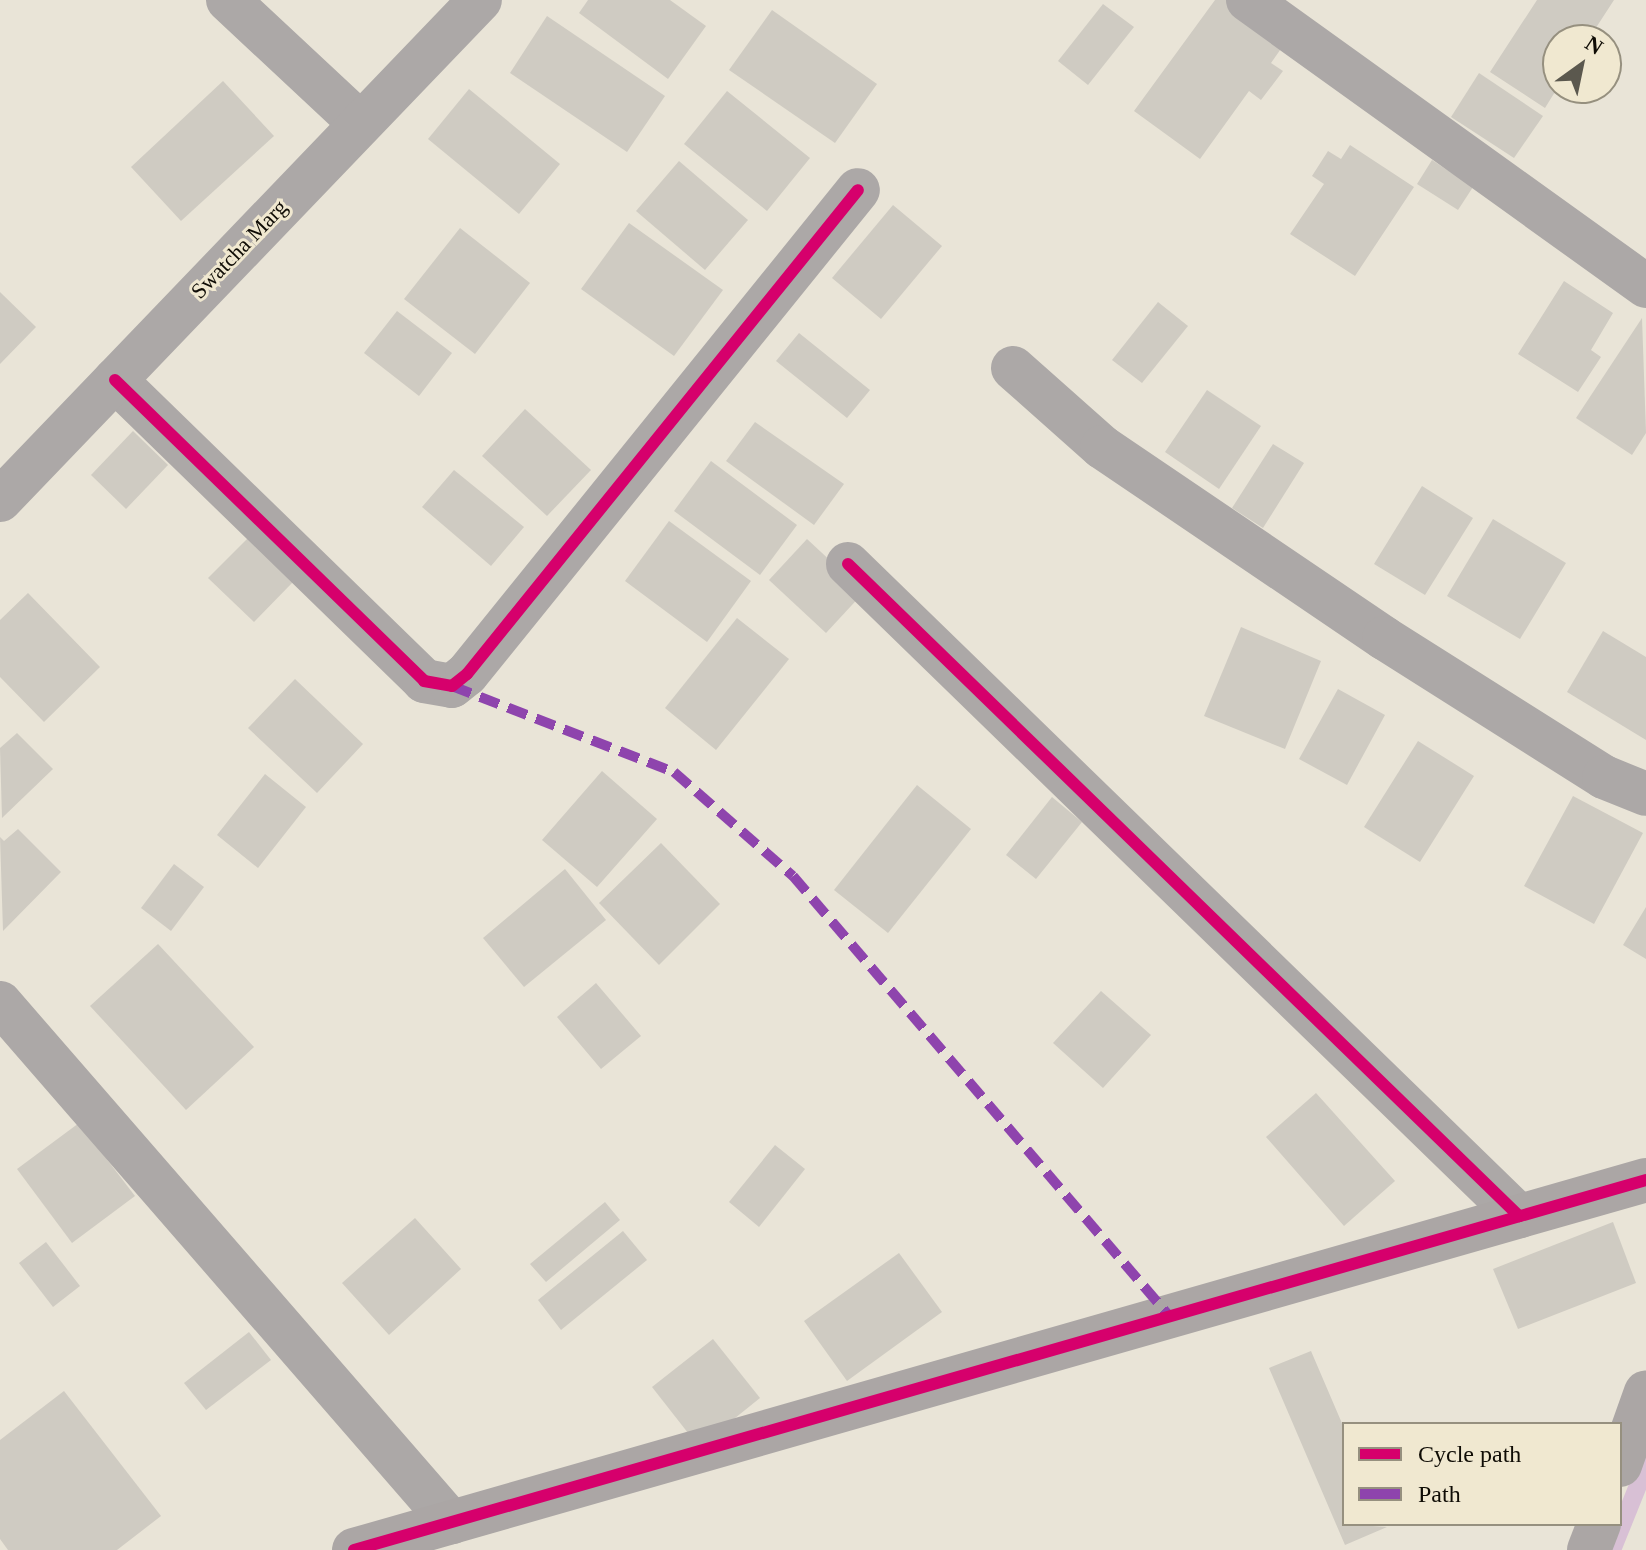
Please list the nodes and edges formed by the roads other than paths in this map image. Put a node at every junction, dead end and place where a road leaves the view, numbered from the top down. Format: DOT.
graph roads {
  1 [pos="228,0"];
  2 [pos="480,0"];
  3 [pos="1248,0"];
  4 [pos="359,122"];
  5 [pos="858,190"];
  6 [pos="1646,286"];
  7 [pos="1013,368"];
  8 [pos="115,380"];
  9 [pos="0,500"];
  10 [pos="848,564"];
  11 [pos="1646,794"];
  12 [pos="0,1003"];
  13 [pos="1646,1180"];
  14 [pos="1519,1216"];
  15 [pos="1646,1392"];
  16 [pos="1622,1459"];
  17 [pos="451,1522"];
  18 [pos="1598,1526"];
  19 [pos="354,1550"];
  20 [pos="1589,1550"];
  1 -- 4 [label="street"];
  2 -- 4 [label="street, Swatcha Marg"];
  3 -- 6 [label="street"];
  4 -- 8 [label="street, Swatcha Marg"];
  5 -- 8 [label="street"];
  7 -- 11 [label="street"];
  8 -- 9 [label="street, Swatcha Marg"];
  10 -- 14 [label="street"];
  12 -- 17 [label="street"];
  13 -- 14 [label="street"];
  14 -- 17 [label="street"];
  15 -- 16 [label="street"];
  17 -- 19 [label="street"];
  18 -- 20 [label="street"];
}
